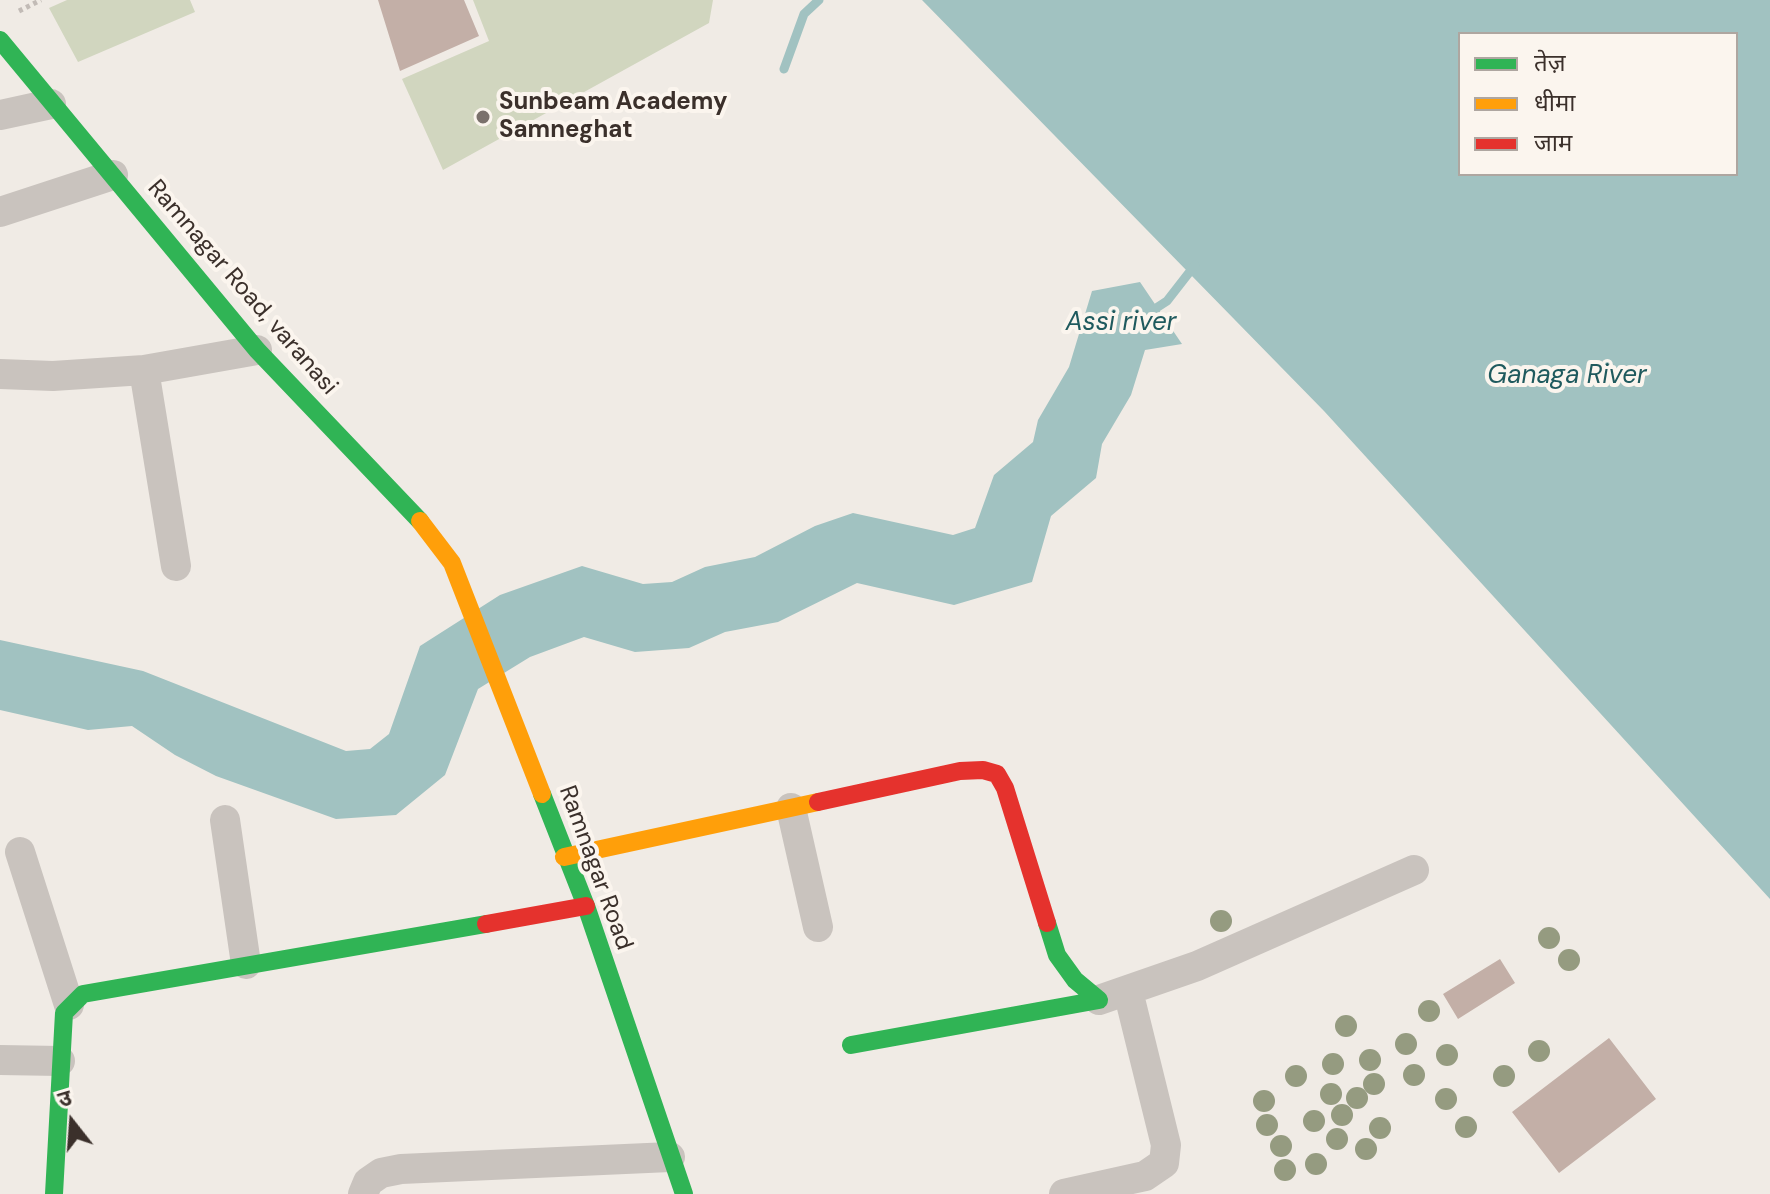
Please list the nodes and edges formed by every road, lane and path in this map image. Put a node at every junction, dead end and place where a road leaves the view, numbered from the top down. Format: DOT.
graph roads {
  1 [pos="0,40"];
  2 [pos="51,104"];
  3 [pos="0,115"];
  4 [pos="113,175"];
  5 [pos="0,212"];
  6 [pos="257,350"];
  7 [pos="144,370"];
  8 [pos="0,374"];
  9 [pos="452,563"];
  10 [pos="176,566"];
  11 [pos="791,808"];
  12 [pos="225,820"];
  13 [pos="20,852"];
  14 [pos="564,857"];
  15 [pos="1414,870"];
  16 [pos="586,906"];
  17 [pos="818,927"];
  18 [pos="246,964"];
  19 [pos="1128,991"];
  20 [pos="1099,1000"];
  21 [pos="69,1005"];
  22 [pos="851,1045"];
  23 [pos="0,1060"];
  24 [pos="60,1061"];
  25 [pos="670,1157"];
  26 [pos="54,1194"];
  27 [pos="363,1194"];
  28 [pos="684,1194"];
  29 [pos="1064,1194"];
  1 -- 2 [label="street, Ramnagar Road, varanasi"];
  2 -- 3 [label="street"];
  2 -- 4 [label="street, Ramnagar Road, varanasi"];
  4 -- 5 [label="street"];
  4 -- 6 [label="street, Ramnagar Road, varanasi"];
  6 -- 7 [label="street"];
  6 -- 9 [label="street, Ramnagar Road, varanasi"];
  7 -- 8 [label="street"];
  7 -- 10 [label="street"];
  9 -- 14 [label="street, Ramnagar Road"];
  11 -- 14 [label="street"];
  11 -- 17 [label="street"];
  11 -- 20 [label="street"];
  12 -- 18 [label="street"];
  13 -- 21 [label="street"];
  14 -- 16 [label="street, Ramnagar Road"];
  15 -- 19 [label="street"];
  16 -- 18 [label="street"];
  16 -- 25 [label="street, Ramnagar Road"];
  18 -- 21 [label="street"];
  19 -- 20 [label="street"];
  19 -- 29 [label="street"];
  20 -- 22 [label="street"];
  21 -- 24 [label="street"];
  23 -- 24 [label="street"];
  24 -- 26 [label="street"];
  25 -- 27 [label="street"];
  25 -- 28 [label="street, Ramnagar Road"];
}
